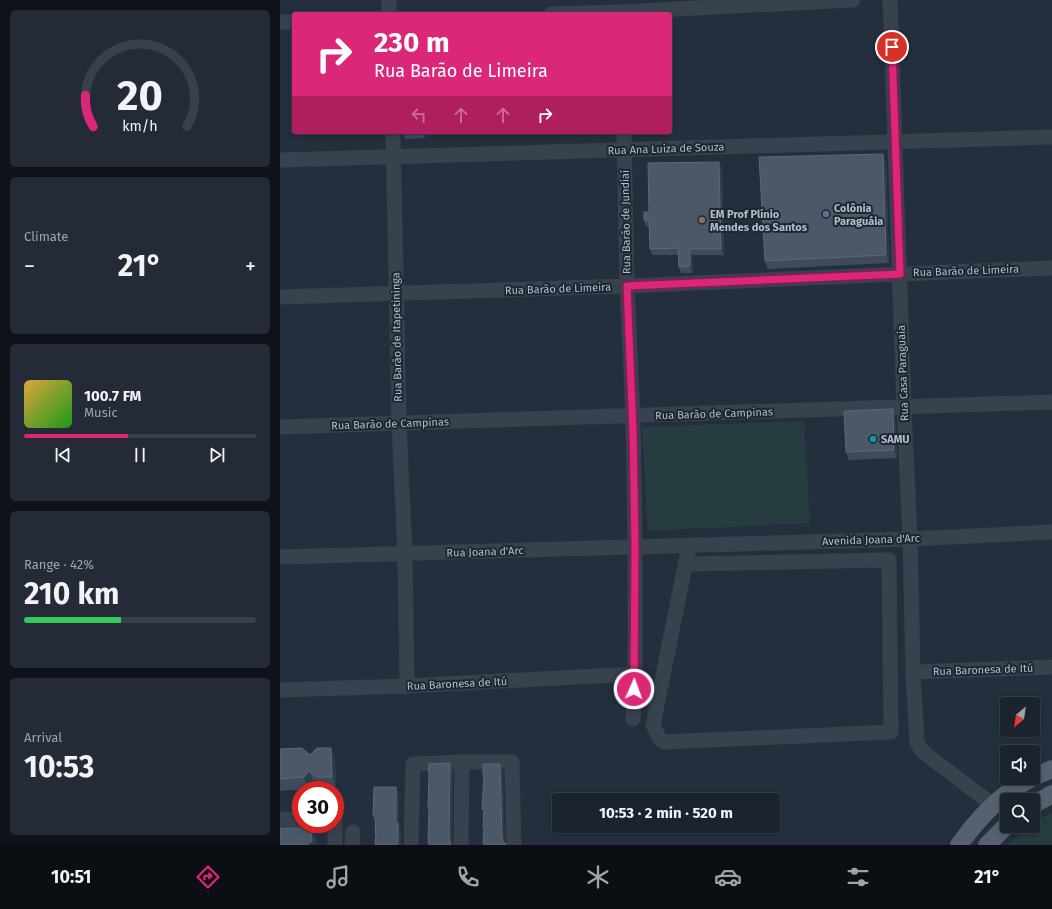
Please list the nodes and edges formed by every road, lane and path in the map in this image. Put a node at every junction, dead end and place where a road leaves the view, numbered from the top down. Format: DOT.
graph roads {
  1 [pos="389,0"];
  2 [pos="853,0"];
  3 [pos="890,0"];
  4 [pos="619,9"];
  5 [pos="389,12"];
  6 [pos="578,12"];
  7 [pos="280,22"];
  8 [pos="292,22"];
  9 [pos="393,134"];
  10 [pos="624,134"];
  11 [pos="1052,137"];
  12 [pos="896,142"];
  13 [pos="625,150"];
  14 [pos="393,157"];
  15 [pos="280,160"];
  16 [pos="1052,268"];
  17 [pos="900,274"];
  18 [pos="627,286"];
  19 [pos="396,294"];
  20 [pos="280,297"];
  21 [pos="1052,402"];
  22 [pos="904,407"];
  23 [pos="633,416"];
  24 [pos="399,424"];
  25 [pos="280,427"];
  26 [pos="1052,532"];
  27 [pos="910,538"];
  28 [pos="689,546"];
  29 [pos="635,547"];
  30 [pos="405,554"];
  31 [pos="280,558"];
  32 [pos="686,564"];
  33 [pos="1052,668"];
  34 [pos="914,672"];
  35 [pos="635,674"];
  36 [pos="407,686"];
  37 [pos="280,690"];
  38 [pos="633,720"];
  39 [pos="462,762"];
  40 [pos="1052,769"];
  41 [pos="1040,774"];
  42 [pos="1020,785"];
  43 [pos="1052,794"];
  44 [pos="1040,801"];
  45 [pos="993,805"];
  46 [pos="280,819"];
  47 [pos="292,820"];
  48 [pos="1000,832"];
  49 [pos="335,833"];
  50 [pos="335,845"];
  51 [pos="411,845"];
  52 [pos="461,845"];
  53 [pos="514,845"];
  54 [pos="959,845"];
  55 [pos="987,845"];
  1 -- 5 [label="street"];
  2 -- 4 [label="street"];
  3 -- 12 [label="street, Rua Casa Paraguaia"];
  4 -- 6 [label="street"];
  7 -- 8 [label="street"];
  9 -- 14 [label="street, Rua Barão de Itapetininga"];
  10 -- 13 [label="street, Rua Barão de Jundiaí"];
  11 -- 12 [label="street, Rua Ana Luiza de Souza"];
  12 -- 13 [label="street, Rua Ana Luiza de Souza"];
  12 -- 17 [label="street, Rua Casa Paraguaia"];
  13 -- 14 [label="street, Rua Ana Luiza de Souza"];
  13 -- 18 [label="street, Rua Barão de Jundiaí"];
  14 -- 15 [label="street, Rua Ana Luiza de Souza"];
  14 -- 19 [label="street, Rua Barão de Itapetininga"];
  16 -- 17 [label="street, Rua Barão de Limeira"];
  17 -- 18 [label="street, Rua Barão de Limeira"];
  17 -- 22 [label="street, Rua Casa Paraguaia"];
  18 -- 19 [label="street, Rua Barão de Limeira"];
  18 -- 23 [label="street, Rua Barão de Jundiaí"];
  19 -- 20 [label="street, Rua Barão de Limeira"];
  19 -- 24 [label="street, Rua Barão de Itapetininga"];
  21 -- 22 [label="street, Rua Barão de Campinas"];
  22 -- 23 [label="street, Rua Barão de Campinas"];
  22 -- 27 [label="street, Rua Casa Paraguaia"];
  23 -- 24 [label="street, Rua Barão de Campinas"];
  23 -- 29 [label="street, Rua Barão de Jundiaí"];
  24 -- 25 [label="street, Rua Barão de Campinas"];
  24 -- 30 [label="street, Rua Barão de Itapetininga"];
  26 -- 27 [label="street, Avenida Joana d'Arc"];
  27 -- 28 [label="street, Avenida Joana d'Arc"];
  27 -- 34 [label="street, Rua Casa Paraguaia"];
  28 -- 29 [label="street, Rua Joana d'Arc"];
  28 -- 32 [label="street"];
  29 -- 30 [label="street, Rua Joana d'Arc"];
  29 -- 35 [label="street, Rua Barão de Jundiaí"];
  30 -- 31 [label="street, Rua Joana d'Arc"];
  30 -- 36 [label="street, Rua Barão de Itapetininga"];
  32 -- 32 [label="street"];
  33 -- 34 [label="street, Rua Baronesa de Itú"];
  34 -- 45 [label="street, Rua Casa Paraguaia"];
  35 -- 36 [label="street, Rua Baronesa de Itú"];
  35 -- 38 [label="street, Rua Barão de Jundiaí"];
  36 -- 37 [label="street, Rua Baronesa de Itú"];
  39 -- 51 [label="street"];
  39 -- 52 [label="street"];
  39 -- 53 [label="street"];
  40 -- 41 [label="main road"];
  42 -- 45 [label="main road"];
  43 -- 44 [label="main road"];
  45 -- 54 [label="main road"];
  46 -- 47 [label="street"];
  48 -- 55 [label="main road"];
  49 -- 50 [label="street"];
}
